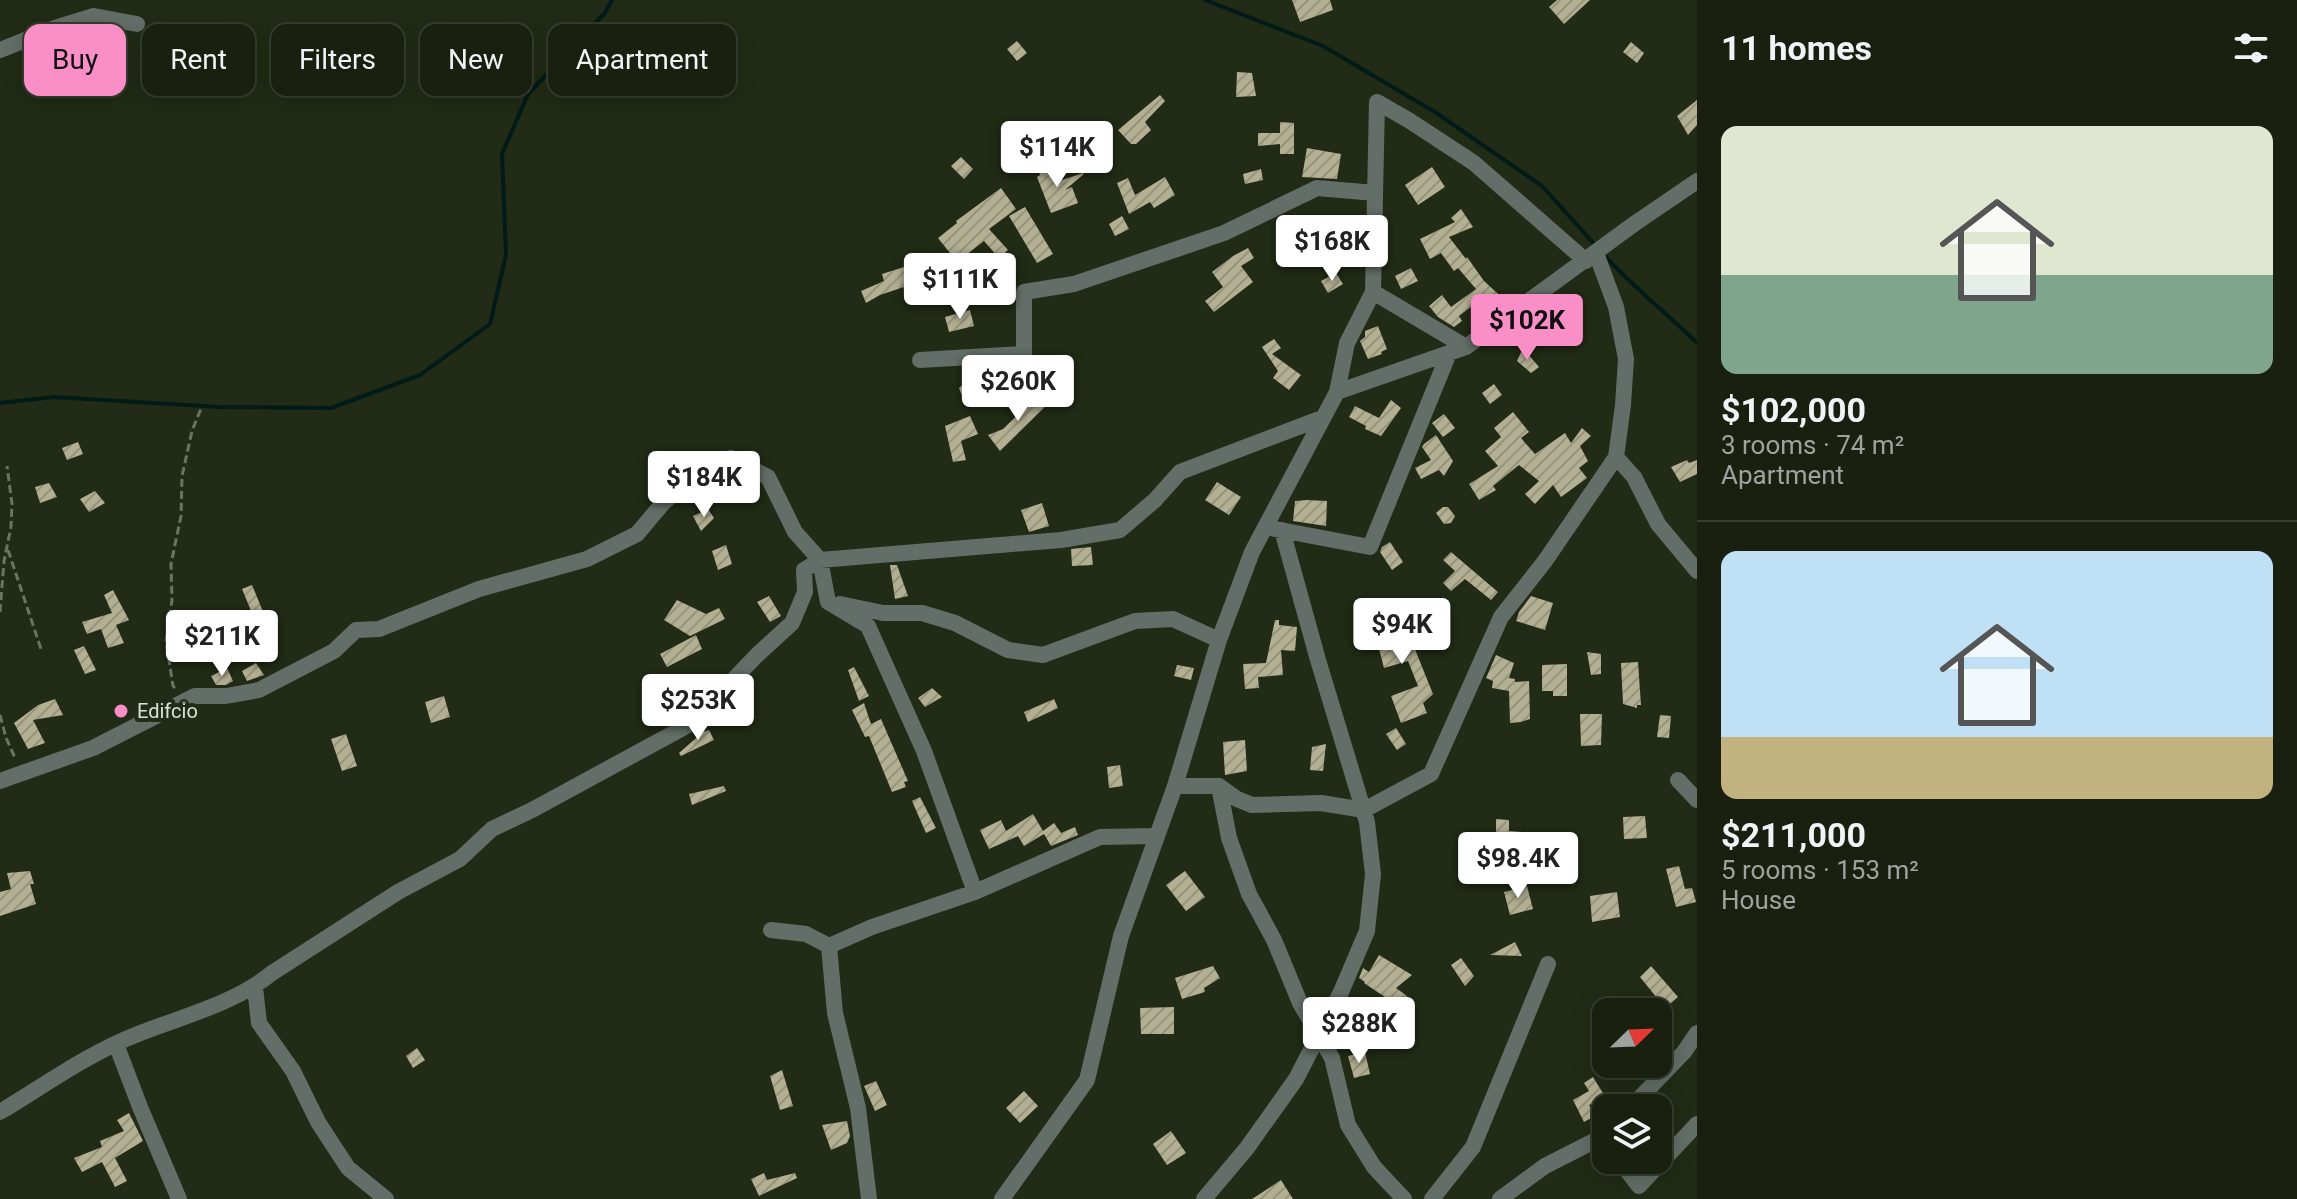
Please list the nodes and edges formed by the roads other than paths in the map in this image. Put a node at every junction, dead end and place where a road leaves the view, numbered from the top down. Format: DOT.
graph roads {
  1 [pos="137,24"];
  2 [pos="0,50"];
  3 [pos="1697,181"];
  4 [pos="1375,193"];
  5 [pos="1591,257"];
  6 [pos="1373,292"];
  7 [pos="1466,347"];
  8 [pos="1449,353"];
  9 [pos="920,360"];
  10 [pos="1337,392"];
  11 [pos="1322,418"];
  12 [pos="1616,457"];
  13 [pos="1265,527"];
  14 [pos="1282,530"];
  15 [pos="820,560"];
  16 [pos="1697,571"];
  17 [pos="828,602"];
  18 [pos="1219,640"];
  19 [pos="1678,780"];
  20 [pos="0,781"];
  21 [pos="1175,786"];
  22 [pos="1219,786"];
  23 [pos="1697,800"];
  24 [pos="1364,810"];
  25 [pos="1156,836"];
  26 [pos="975,892"];
  27 [pos="771,930"];
  28 [pos="829,946"];
  29 [pos="1548,964"];
  30 [pos="255,987"];
  31 [pos="1697,1033"];
  32 [pos="1319,1035"];
  33 [pos="116,1044"];
  34 [pos="1644,1094"];
  35 [pos="0,1112"];
  36 [pos="1697,1124"];
  37 [pos="1592,1144"];
  38 [pos="1672,1151"];
  39 [pos="1630,1174"];
  40 [pos="1650,1174"];
  41 [pos="179,1199"];
  42 [pos="386,1199"];
  43 [pos="869,1199"];
  44 [pos="1002,1199"];
  45 [pos="1204,1199"];
  46 [pos="1404,1199"];
  47 [pos="1432,1199"];
  48 [pos="1500,1199"];
  1 -- 2 [label="street"];
  3 -- 5 [label="street"];
  4 -- 5 [label="street"];
  4 -- 6 [label="street"];
  4 -- 9 [label="street"];
  5 -- 7 [label="street"];
  5 -- 12 [label="street"];
  6 -- 7 [label="street"];
  6 -- 10 [label="street"];
  7 -- 8 [label="street"];
  8 -- 10 [label="street"];
  8 -- 14 [label="street"];
  10 -- 11 [label="street"];
  11 -- 13 [label="street"];
  11 -- 15 [label="street"];
  12 -- 16 [label="street"];
  12 -- 24 [label="street"];
  13 -- 14 [label="street"];
  13 -- 18 [label="street"];
  14 -- 24 [label="street"];
  15 -- 17 [label="street"];
  15 -- 20 [label="street"];
  15 -- 30 [label="street"];
  17 -- 18 [label="street"];
  17 -- 26 [label="street"];
  18 -- 21 [label="street"];
  19 -- 23 [label="street"];
  21 -- 22 [label="street"];
  21 -- 25 [label="street"];
  22 -- 24 [label="street"];
  22 -- 32 [label="street"];
  24 -- 32 [label="street"];
  25 -- 26 [label="street"];
  25 -- 44 [label="street"];
  26 -- 28 [label="street"];
  27 -- 28 [label="street"];
  28 -- 43 [label="street"];
  29 -- 47 [label="street"];
  30 -- 33 [label="street"];
  30 -- 42 [label="street"];
  31 -- 34 [label="street"];
  32 -- 45 [label="street"];
  32 -- 46 [label="street"];
  33 -- 35 [label="street"];
  33 -- 41 [label="street"];
  36 -- 38 [label="street"];
  37 -- 48 [label="street"];
  39 -- 40 [label="street"];
}
